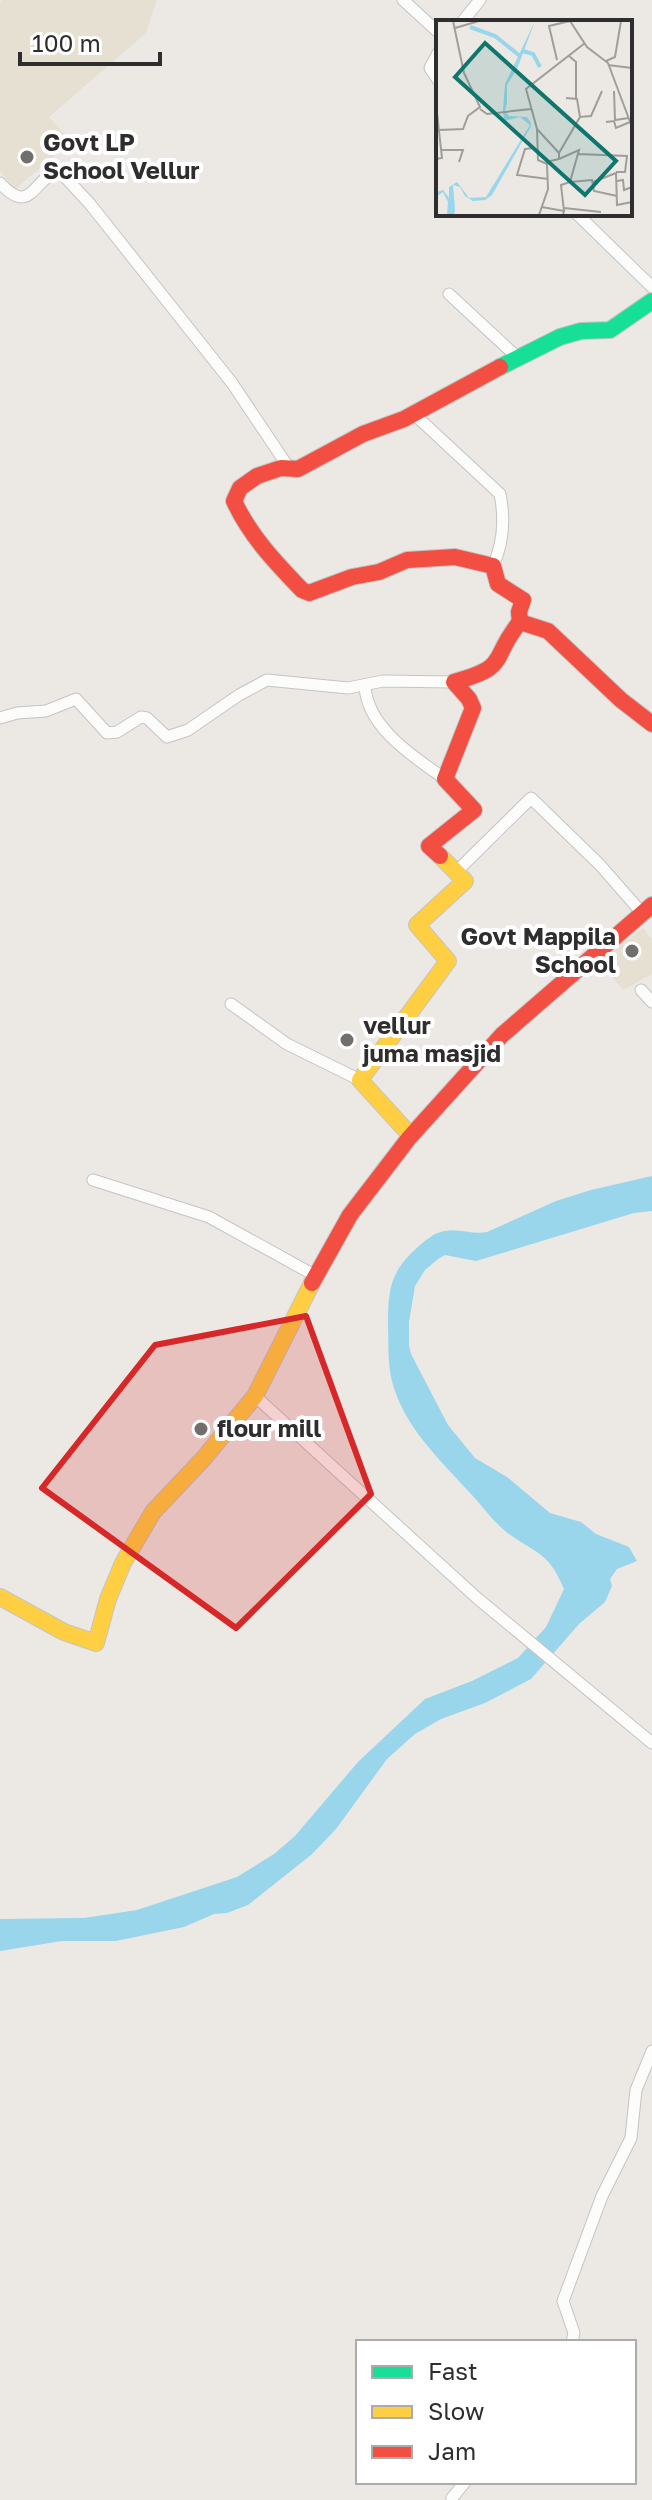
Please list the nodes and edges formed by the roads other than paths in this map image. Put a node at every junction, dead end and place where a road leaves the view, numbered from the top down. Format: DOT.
graph roads {
  1 [pos="403,0"];
  2 [pos="480,0"];
  3 [pos="464,20"];
  4 [pos="436,30"];
  5 [pos="436,57"];
  6 [pos="436,77"];
  7 [pos="0,183"];
  8 [pos="579,216"];
  9 [pos="652,287"];
  10 [pos="449,294"];
  11 [pos="652,301"];
  12 [pos="518,358"];
  13 [pos="414,414"];
  14 [pos="289,468"];
  15 [pos="493,566"];
  16 [pos="520,622"];
  17 [pos="454,682"];
  18 [pos="365,685"];
  19 [pos="0,718"];
  20 [pos="652,724"];
  21 [pos="445,779"];
  22 [pos="460,876"];
  23 [pos="647,909"];
  24 [pos="641,990"];
  25 [pos="652,1002"];
  26 [pos="231,1004"];
  27 [pos="360,1080"];
  28 [pos="411,1136"];
  29 [pos="93,1180"];
  30 [pos="316,1276"];
  31 [pos="255,1396"];
  32 [pos="0,1597"];
  33 [pos="652,1743"];
  34 [pos="652,2051"];
  35 [pos="572,2340"];
  36 [pos="463,2484"];
  37 [pos="452,2500"];
  1 -- 4 [label="street"];
  2 -- 3 [label="street"];
  5 -- 6 [label="street"];
  7 -- 14 [label="street"];
  8 -- 9 [label="street"];
  10 -- 12 [label="street"];
  11 -- 12 [label="street"];
  12 -- 13 [label="street"];
  13 -- 14 [label="street"];
  13 -- 15 [label="street"];
  14 -- 15 [label="street"];
  15 -- 16 [label="street"];
  16 -- 17 [label="street"];
  16 -- 20 [label="street"];
  17 -- 18 [label="street"];
  17 -- 21 [label="street"];
  18 -- 19 [label="street"];
  18 -- 21 [label="street"];
  21 -- 22 [label="street"];
  22 -- 23 [label="street"];
  22 -- 27 [label="street"];
  23 -- 28 [label="street"];
  24 -- 25 [label="street"];
  26 -- 27 [label="street"];
  27 -- 28 [label="street"];
  28 -- 30 [label="street"];
  29 -- 30 [label="street"];
  30 -- 31 [label="street"];
  31 -- 32 [label="street"];
  31 -- 33 [label="street"];
  34 -- 35 [label="street"];
  36 -- 37 [label="street"];
}
